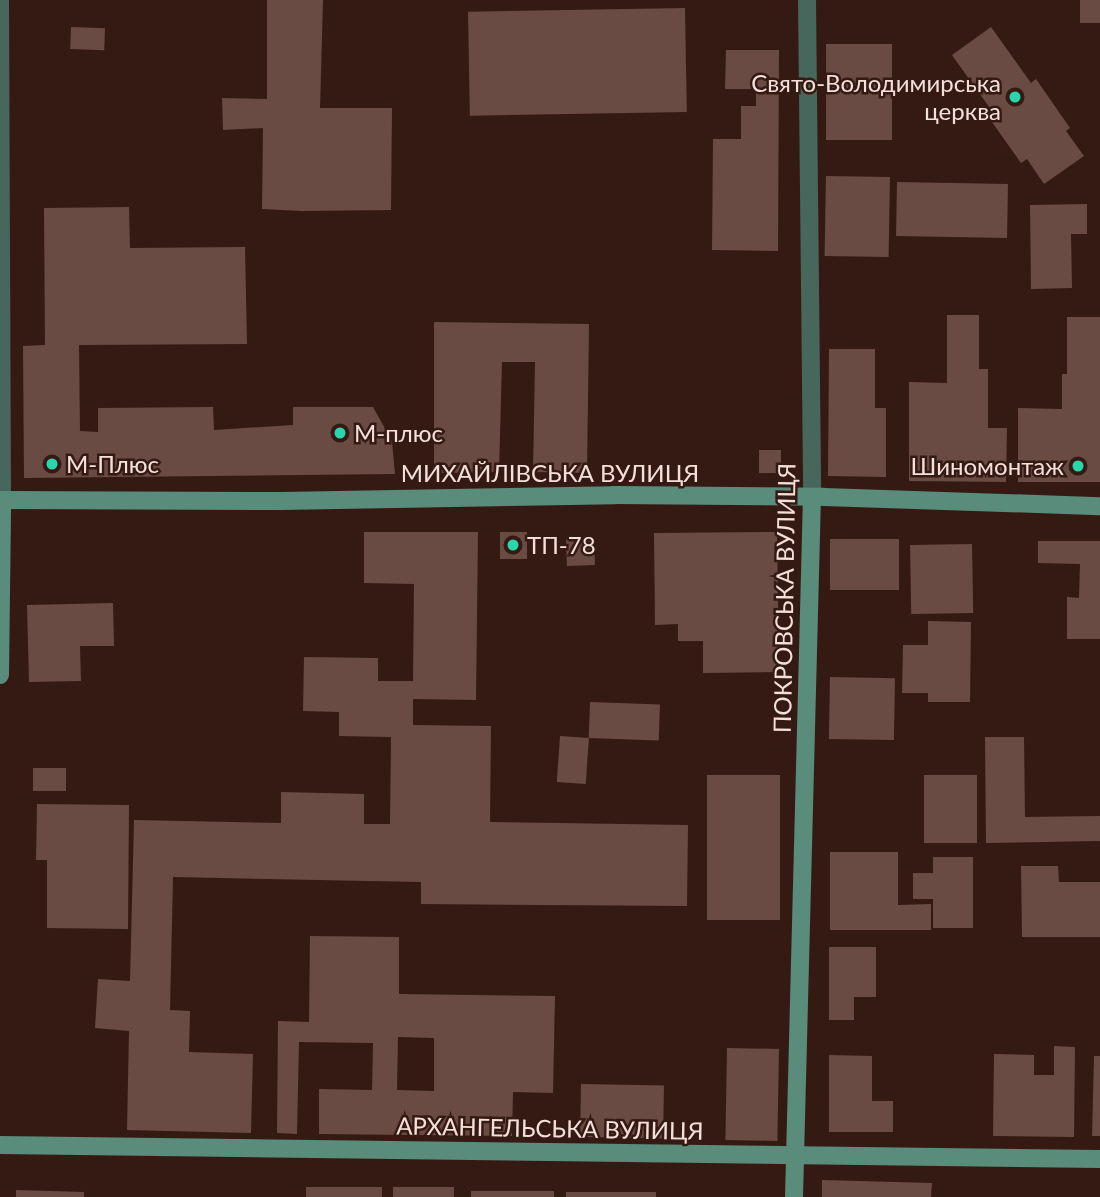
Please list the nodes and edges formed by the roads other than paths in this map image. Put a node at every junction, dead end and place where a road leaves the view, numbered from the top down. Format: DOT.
graph roads {
  1 [pos="1,0"];
  2 [pos="807,0"];
  3 [pos="811,497"];
  4 [pos="1,500"];
  5 [pos="1100,506"];
  6 [pos="0,675"];
  7 [pos="0,1146"];
  8 [pos="794,1156"];
  9 [pos="1100,1159"];
  10 [pos="794,1197"];
  1 -- 4 [label="street"];
  2 -- 3 [label="street, ПОКРОВСЬКА ВУЛИЦЯ"];
  3 -- 4 [label="street, МИХАЙЛІВСЬКА ВУЛИЦЯ"];
  3 -- 5 [label="street, МИХАЙЛІВСЬКА ВУЛИЦЯ"];
  3 -- 8 [label="street, ПОКРОВСЬКА ВУЛИЦЯ"];
  4 -- 6 [label="street"];
  7 -- 8 [label="street, АРХАНГЕЛЬСЬКА ВУЛИЦЯ"];
  8 -- 9 [label="street, АРХАНГЕЛЬСЬКА ВУЛИЦЯ"];
  8 -- 10 [label="street, ПОКРОВСЬКА ВУЛИЦЯ"];
}
